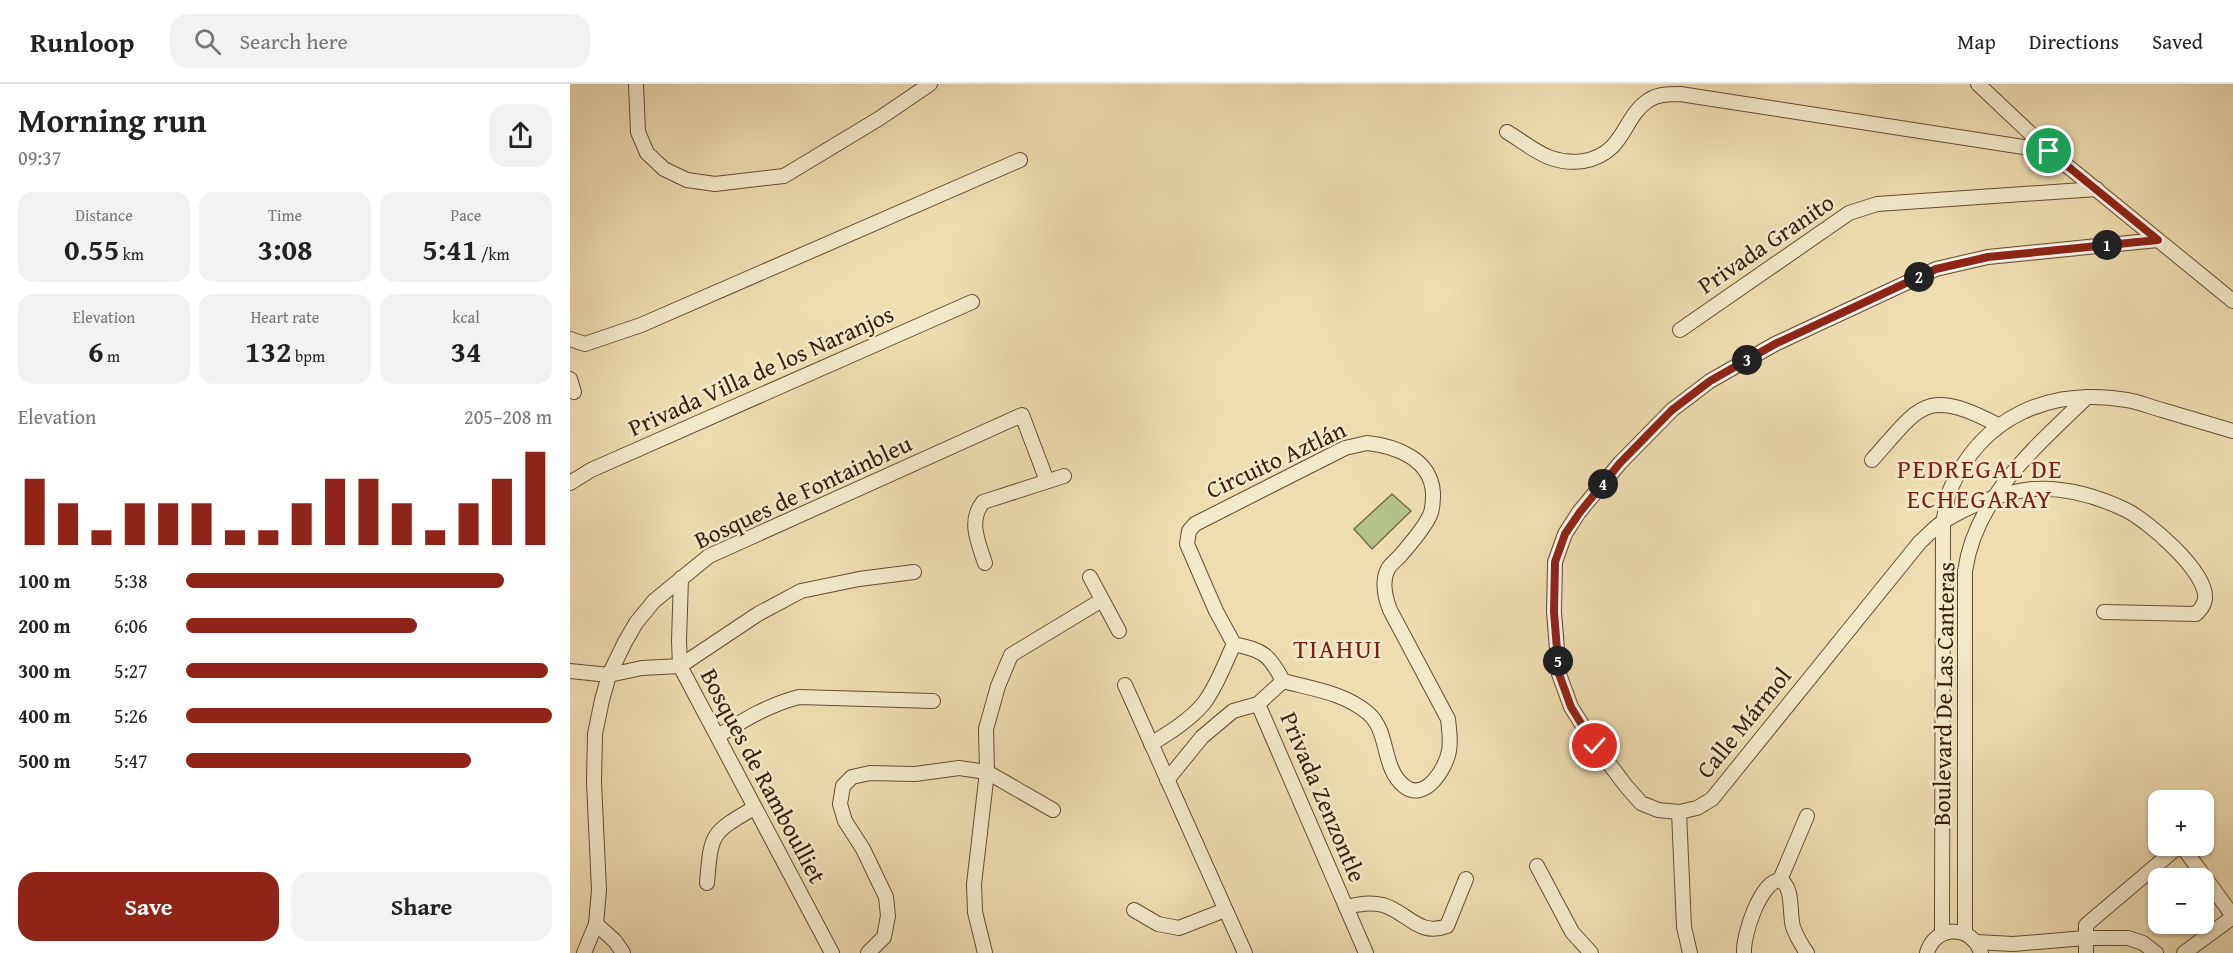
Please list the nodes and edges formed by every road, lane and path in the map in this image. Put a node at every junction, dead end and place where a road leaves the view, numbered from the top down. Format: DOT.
graph roads {
  1 [pos="636,84"];
  2 [pos="930,84"];
  3 [pos="1978,84"];
  4 [pos="1507,132"];
  5 [pos="2049,151"];
  6 [pos="1020,160"];
  7 [pos="2097,189"];
  8 [pos="2158,240"];
  9 [pos="2233,301"];
  10 [pos="972,302"];
  11 [pos="1680,330"];
  12 [pos="570,339"];
  13 [pos="2087,397"];
  14 [pos="1998,424"];
  15 [pos="2233,431"];
  16 [pos="1872,460"];
  17 [pos="1064,476"];
  18 [pos="1047,481"];
  19 [pos="570,483"];
  20 [pos="1993,497"];
  21 [pos="1944,522"];
  22 [pos="985,563"];
  23 [pos="914,572"];
  24 [pos="1090,577"];
  25 [pos="681,578"];
  26 [pos="1102,600"];
  27 [pos="2104,612"];
  28 [pos="1119,631"];
  29 [pos="1234,644"];
  30 [pos="680,666"];
  31 [pos="570,671"];
  32 [pos="609,675"];
  33 [pos="1283,681"];
  34 [pos="1125,685"];
  35 [pos="933,701"];
  36 [pos="1258,704"];
  37 [pos="717,736"];
  38 [pos="1151,744"];
  39 [pos="987,772"];
  40 [pos="1167,780"];
  41 [pos="754,808"];
  42 [pos="1053,810"];
  43 [pos="1679,812"];
  44 [pos="1807,816"];
  45 [pos="2168,856"];
  46 [pos="2188,856"];
  47 [pos="1537,866"];
  48 [pos="1466,879"];
  49 [pos="1780,880"];
  50 [pos="707,883"];
  51 [pos="1346,907"];
  52 [pos="1226,909"];
  53 [pos="1134,910"];
  54 [pos="2233,916"];
  55 [pos="596,924"];
  56 [pos="1942,933"];
  57 [pos="2085,938"];
  58 [pos="1974,943"];
  59 [pos="584,953"];
  60 [pos="623,953"];
  61 [pos="832,953"];
  62 [pos="868,953"];
  63 [pos="985,953"];
  64 [pos="1245,953"];
  65 [pos="1366,953"];
  66 [pos="1591,953"];
  67 [pos="1690,953"];
  68 [pos="1744,953"];
  69 [pos="1808,953"];
  70 [pos="1927,953"];
  71 [pos="2086,953"];
  72 [pos="2156,953"];
  73 [pos="2184,953"];
  1 -- 2 [label="street"];
  3 -- 5 [label="street"];
  4 -- 5 [label="street"];
  5 -- 7 [label="street"];
  6 -- 12 [label="street"];
  7 -- 8 [label="street"];
  7 -- 11 [label="street, Privada Granito"];
  8 -- 9 [label="street"];
  8 -- 43 [label="street"];
  10 -- 19 [label="street, Privada Villa de los Naranjos"];
  13 -- 14 [label="street"];
  13 -- 15 [label="street"];
  13 -- 20 [label="street, Boulevard De Las Canteras"];
  14 -- 16 [label="street"];
  14 -- 21 [label="street"];
  17 -- 18 [label="street"];
  18 -- 22 [label="street"];
  18 -- 25 [label="street, Bosques de Fontainbleu"];
  20 -- 21 [label="street, Calle Mármol"];
  20 -- 27 [label="street"];
  20 -- 58 [label="street, Boulevard De Las Canteras"];
  21 -- 43 [label="street, Calle Mármol"];
  21 -- 56 [label="street, Boulevard De Las Canteras"];
  23 -- 30 [label="street"];
  24 -- 26 [label="street"];
  25 -- 30 [label="street, Bosques de Ramboulliet"];
  25 -- 32 [label="street, Bosques de Fontainbleu"];
  26 -- 28 [label="street"];
  26 -- 39 [label="street"];
  29 -- 33 [label="street"];
  29 -- 33 [label="street, Circuito Aztlán"];
  29 -- 38 [label="street"];
  30 -- 32 [label="street"];
  30 -- 37 [label="street, Bosques de Ramboulliet"];
  31 -- 32 [label="street"];
  32 -- 55 [label="street, Bosques de Fontainbleu"];
  33 -- 36 [label="street"];
  34 -- 38 [label="street"];
  35 -- 37 [label="street"];
  36 -- 40 [label="street"];
  36 -- 51 [label="street, Privada Zenzontle"];
  37 -- 41 [label="street, Bosques de Ramboulliet"];
  38 -- 40 [label="street"];
  39 -- 42 [label="street"];
  39 -- 62 [label="street"];
  39 -- 63 [label="street"];
  40 -- 52 [label="street"];
  41 -- 50 [label="street"];
  41 -- 61 [label="street, Bosques de Ramboulliet"];
  43 -- 67 [label="street"];
  44 -- 49 [label="street"];
  45 -- 57 [label="street"];
  46 -- 54 [label="street"];
  47 -- 66 [label="street"];
  48 -- 51 [label="street, Privada Zenzontle"];
  49 -- 68 [label="street"];
  49 -- 69 [label="street"];
  51 -- 65 [label="street, Privada Zenzontle"];
  52 -- 53 [label="street"];
  52 -- 64 [label="street"];
  54 -- 73 [label="street"];
  55 -- 59 [label="street, Bosques de Fontainbleu"];
  55 -- 60 [label="street"];
  56 -- 58 [label="street"];
  56 -- 70 [label="street"];
  57 -- 58 [label="street"];
  57 -- 71 [label="street"];
  57 -- 72 [label="street"];
}
